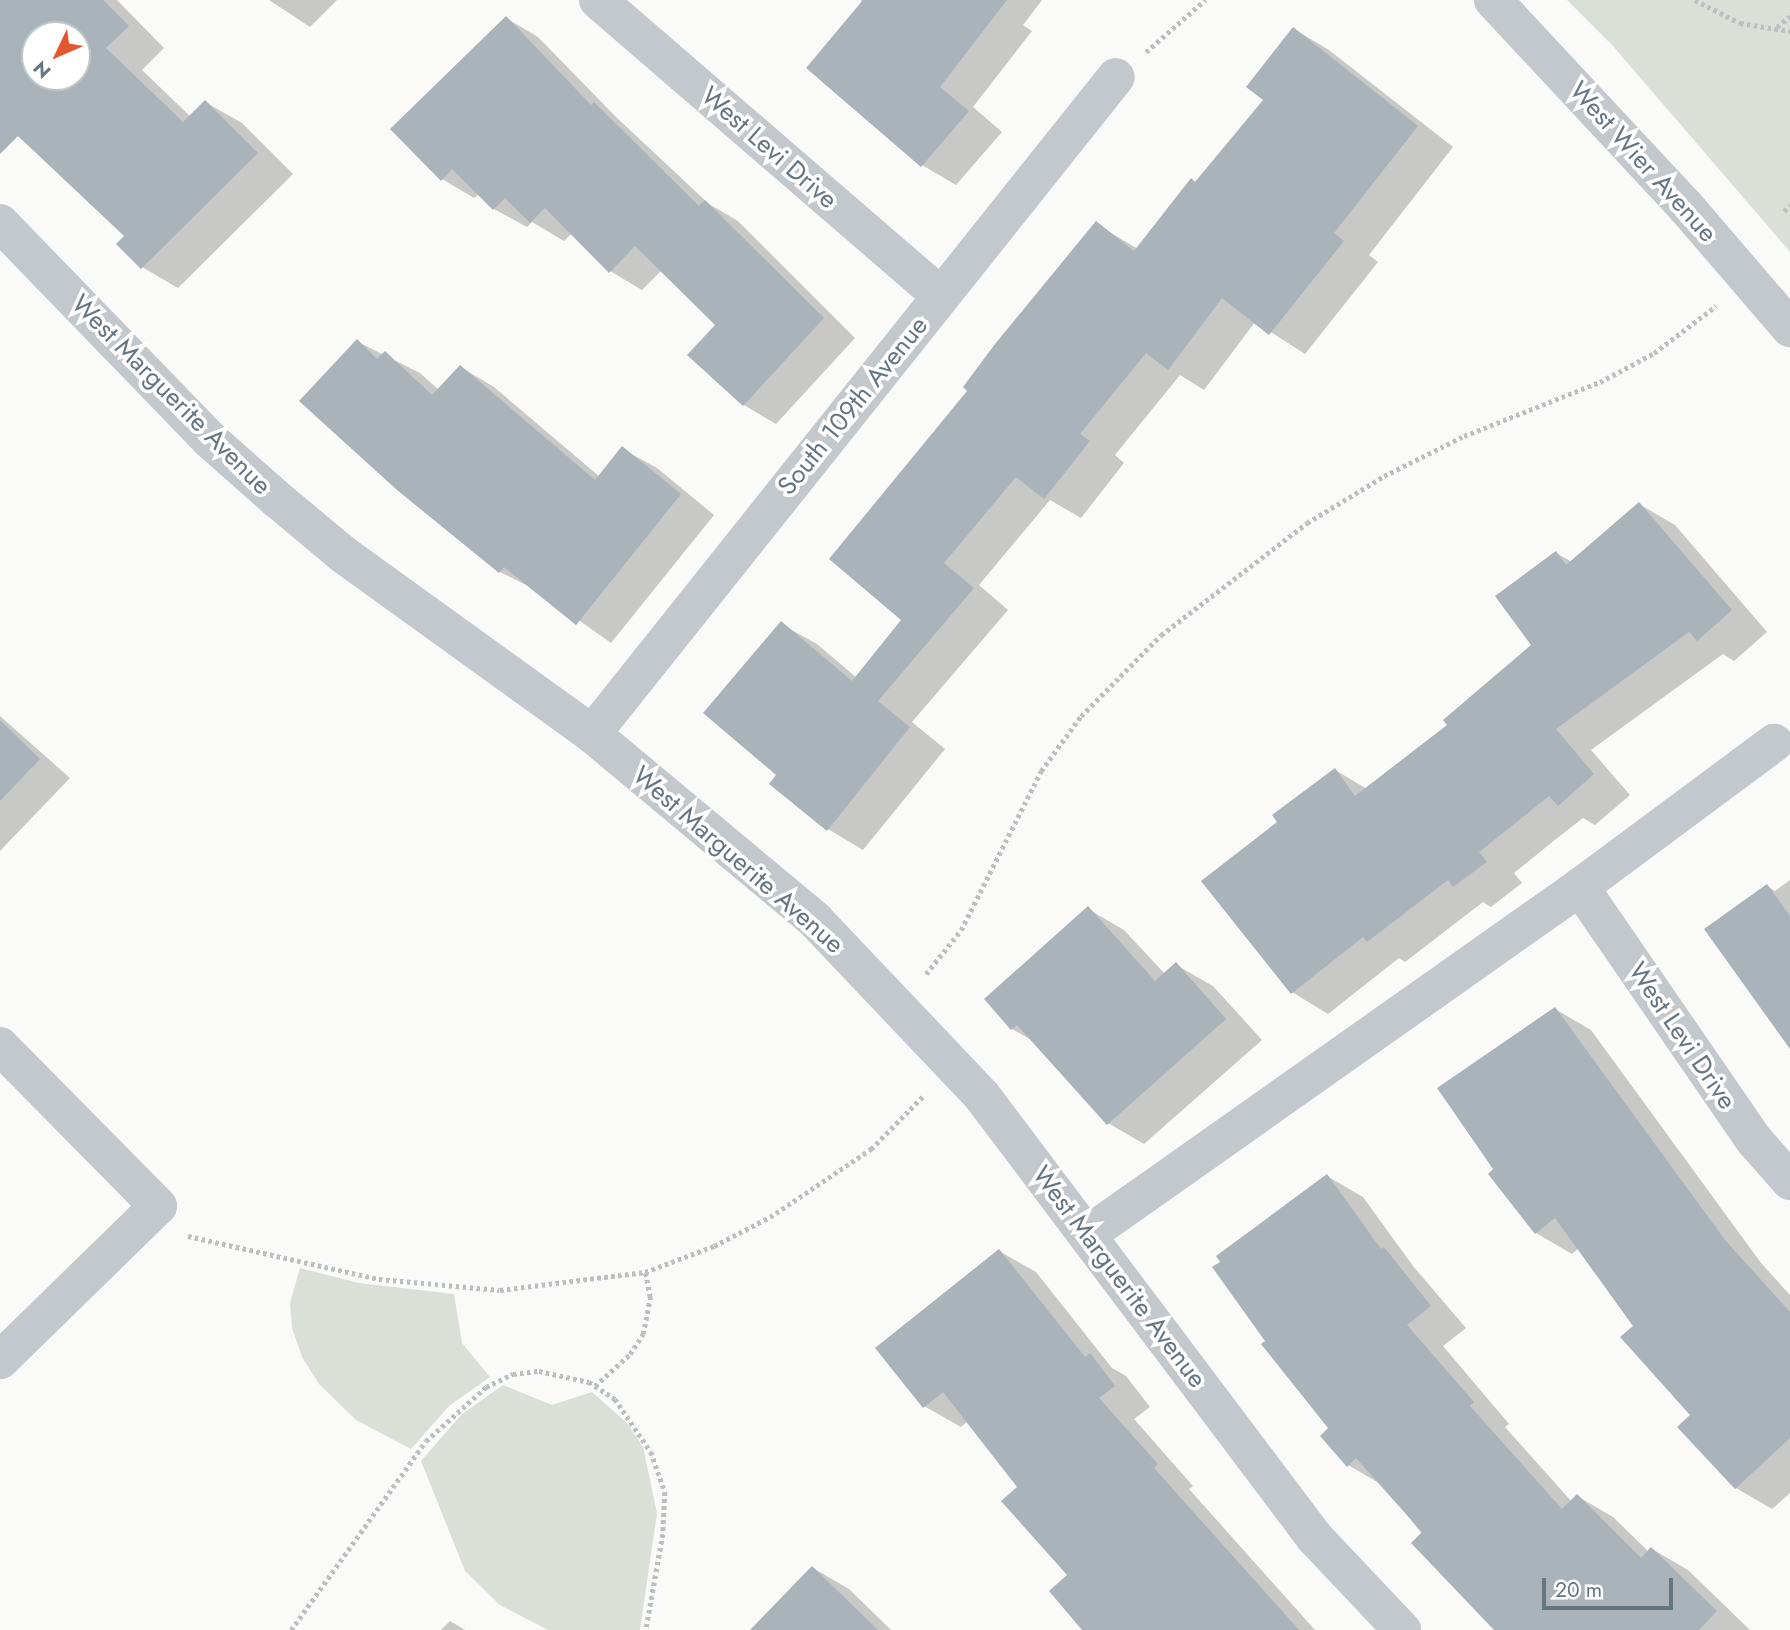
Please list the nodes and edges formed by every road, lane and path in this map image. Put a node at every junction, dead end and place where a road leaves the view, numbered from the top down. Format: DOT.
graph roads {
  1 [pos="598,0"];
  2 [pos="1205,0"];
  3 [pos="1493,0"];
  4 [pos="1695,0"];
  5 [pos="1790,16"];
  6 [pos="1776,28"];
  7 [pos="1790,31"];
  8 [pos="1116,77"];
  9 [pos="1790,205"];
  10 [pos="1784,211"];
  11 [pos="0,223"];
  12 [pos="1748,279"];
  13 [pos="941,296"];
  14 [pos="1790,328"];
  15 [pos="592,734"];
  16 [pos="1774,743"];
  17 [pos="1580,887"];
  18 [pos="896,1005"];
  19 [pos="0,1046"];
  20 [pos="950,1063"];
  21 [pos="1790,1181"];
  22 [pos="158,1206"];
  23 [pos="1087,1235"];
  24 [pos="645,1272"];
  25 [pos="0,1360"];
  26 [pos="595,1386"];
  27 [pos="291,1630"];
  28 [pos="646,1630"];
  29 [pos="1402,1630"];
  1 -- 13 [label="street, West Levi Drive"];
  2 -- 8 [label="path"];
  3 -- 12 [label="street, West Wier Avenue"];
  4 -- 6 [label="path"];
  5 -- 6 [label="path"];
  6 -- 7 [label="path"];
  8 -- 13 [label="street, South 109th Avenue"];
  9 -- 10 [label="path"];
  11 -- 15 [label="street, West Marguerite Avenue"];
  12 -- 14 [label="street, West Wier Avenue"];
  12 -- 18 [label="path"];
  13 -- 15 [label="street, South 109th Avenue"];
  15 -- 18 [label="street, West Marguerite Avenue"];
  16 -- 17 [label="street"];
  17 -- 21 [label="street, West Levi Drive"];
  17 -- 23 [label="street"];
  18 -- 20 [label="street, West Marguerite Avenue"];
  19 -- 22 [label="street"];
  20 -- 23 [label="street, West Marguerite Avenue"];
  20 -- 24 [label="path"];
  22 -- 24 [label="path"];
  22 -- 25 [label="street"];
  23 -- 29 [label="street, West Marguerite Avenue"];
  24 -- 26 [label="path"];
  26 -- 27 [label="path"];
  26 -- 28 [label="path"];
}
